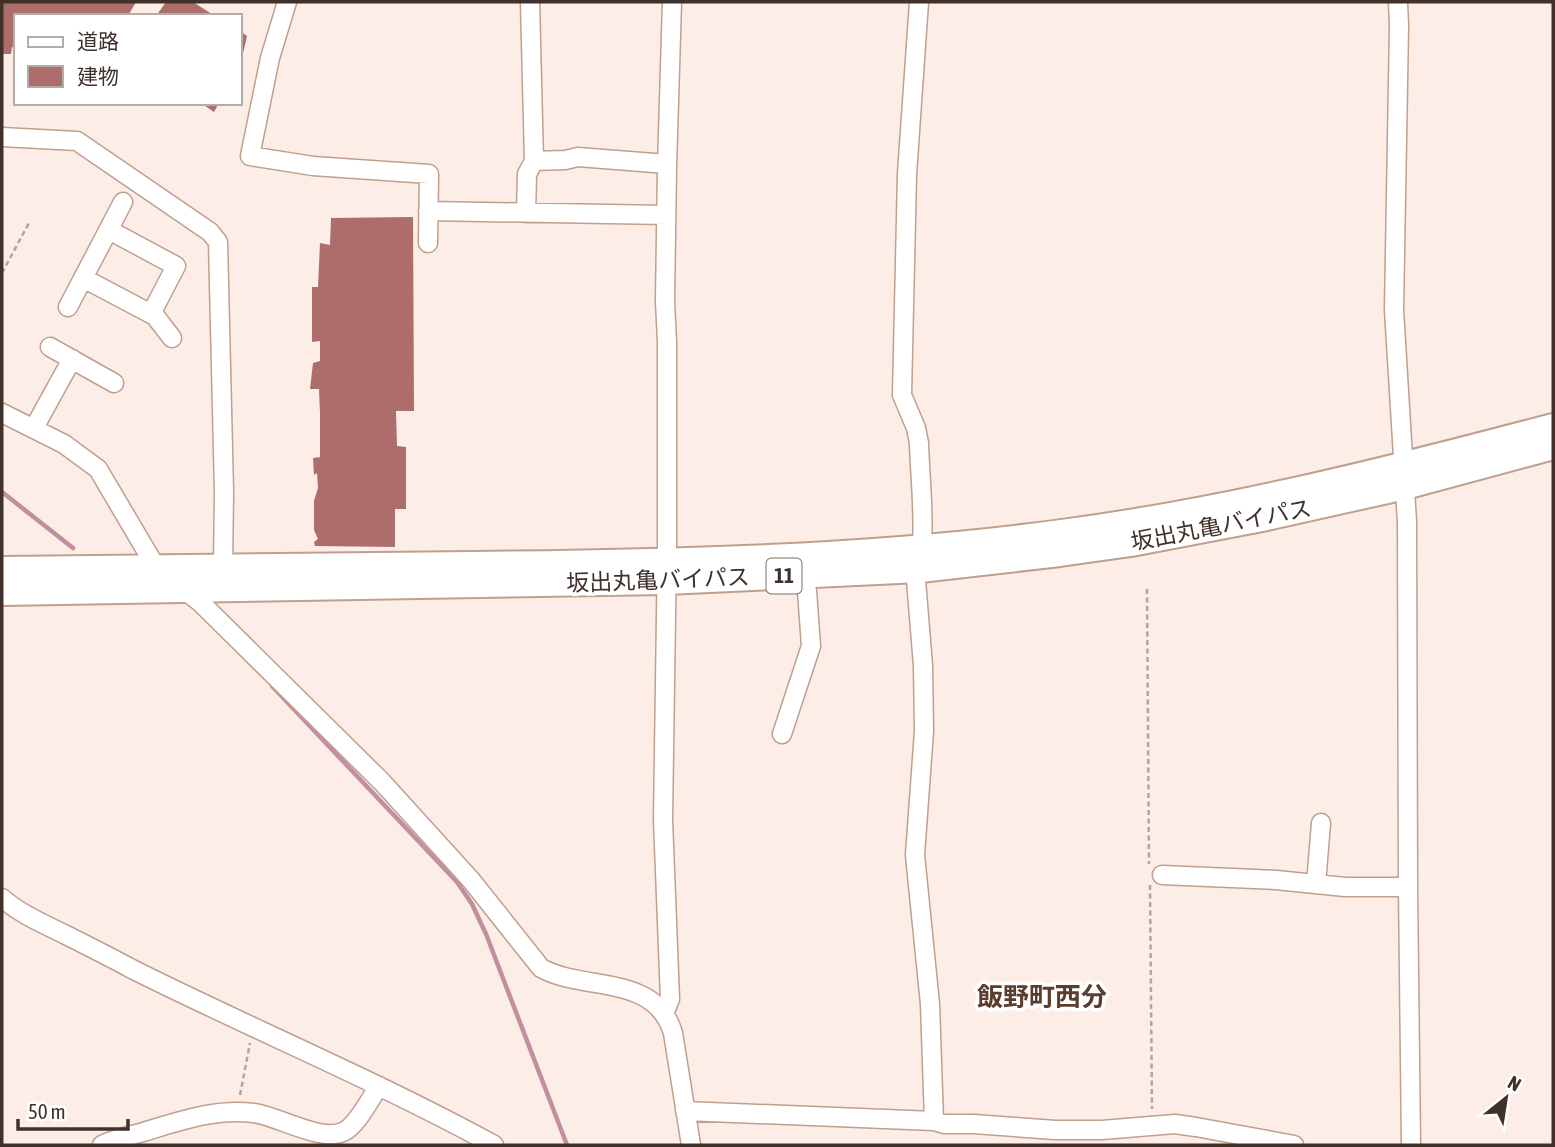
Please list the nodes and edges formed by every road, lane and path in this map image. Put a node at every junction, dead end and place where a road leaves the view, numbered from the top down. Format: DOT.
graph roads {
  1 [pos="286,2"];
  2 [pos="530,2"];
  3 [pos="672,2"];
  4 [pos="919,2"];
  5 [pos="1398,2"];
  6 [pos="2,137"];
  7 [pos="534,161"];
  8 [pos="667,164"];
  9 [pos="123,202"];
  10 [pos="428,211"];
  11 [pos="526,213"];
  12 [pos="666,215"];
  13 [pos="30,221"];
  14 [pos="109,230"];
  15 [pos="428,243"];
  16 [pos="2,273"];
  17 [pos="83,278"];
  18 [pos="68,307"];
  19 [pos="150,314"];
  20 [pos="172,338"];
  21 [pos="50,347"];
  22 [pos="72,359"];
  23 [pos="114,383"];
  24 [pos="2,412"];
  25 [pos="1553,427"];
  26 [pos="34,428"];
  27 [pos="1553,446"];
  28 [pos="1404,476"];
  29 [pos="921,551"];
  30 [pos="223,568"];
  31 [pos="157,569"];
  32 [pos="2,570"];
  33 [pos="667,572"];
  34 [pos="803,576"];
  35 [pos="183,589"];
  36 [pos="1147,589"];
  37 [pos="2,592"];
  38 [pos="782,734"];
  39 [pos="1321,823"];
  40 [pos="1154,874"];
  41 [pos="1316,884"];
  42 [pos="1408,887"];
  43 [pos="2,898"];
  44 [pos="664,1014"];
  45 [pos="253,1026"];
  46 [pos="379,1086"];
  47 [pos="237,1111"];
  48 [pos="685,1111"];
  49 [pos="934,1121"];
  50 [pos="1155,1126"];
  51 [pos="1056,1138"];
  52 [pos="102,1145"];
  53 [pos="494,1145"];
  54 [pos="691,1145"];
  55 [pos="1294,1145"];
  56 [pos="1411,1145"];
  1 -- 10 [label="street"];
  2 -- 7 [label="street"];
  3 -- 8 [label="street"];
  4 -- 29 [label="street"];
  5 -- 28 [label="street"];
  6 -- 30 [label="street"];
  7 -- 8 [label="street"];
  7 -- 11 [label="street"];
  8 -- 12 [label="street"];
  9 -- 14 [label="street"];
  10 -- 11 [label="street"];
  10 -- 15 [label="street"];
  11 -- 12 [label="street"];
  12 -- 33 [label="street"];
  13 -- 16 [label="path"];
  14 -- 17 [label="street"];
  14 -- 19 [label="street"];
  17 -- 18 [label="street"];
  17 -- 19 [label="street"];
  19 -- 20 [label="street"];
  21 -- 22 [label="street"];
  22 -- 23 [label="street"];
  22 -- 26 [label="street"];
  24 -- 26 [label="street"];
  25 -- 28 [label="highway, 坂出丸亀バイパス / 11"];
  26 -- 31 [label="street"];
  27 -- 28 [label="highway, 坂出丸亀バイパス / 11"];
  28 -- 29 [label="highway, 坂出丸亀バイパス / 11"];
  28 -- 42 [label="street"];
  29 -- 33 [label="highway, 坂出丸亀バイパス / 11"];
  29 -- 34 [label="highway, 坂出丸亀バイパス / 11"];
  29 -- 49 [label="street"];
  30 -- 31 [label="highway, 坂出丸亀バイパス / 11"];
  30 -- 33 [label="highway, 坂出丸亀バイパス / 11"];
  31 -- 32 [label="highway, 坂出丸亀バイパス / 11"];
  31 -- 35 [label="street"];
  33 -- 34 [label="highway, 坂出丸亀バイパス / 11"];
  33 -- 35 [label="highway, 坂出丸亀バイパス / 11"];
  33 -- 44 [label="street"];
  34 -- 38 [label="street"];
  35 -- 37 [label="highway, 坂出丸亀バイパス / 11"];
  35 -- 44 [label="street"];
  36 -- 40 [label="path"];
  39 -- 41 [label="street"];
  40 -- 41 [label="street"];
  40 -- 50 [label="path"];
  41 -- 42 [label="street"];
  42 -- 56 [label="street"];
  43 -- 45 [label="street"];
  44 -- 48 [label="street"];
  45 -- 46 [label="street"];
  45 -- 47 [label="path"];
  46 -- 47 [label="street"];
  46 -- 53 [label="street"];
  47 -- 52 [label="street"];
  48 -- 49 [label="street"];
  48 -- 54 [label="street"];
  49 -- 51 [label="street"];
  50 -- 51 [label="street"];
  50 -- 55 [label="street"];
}
